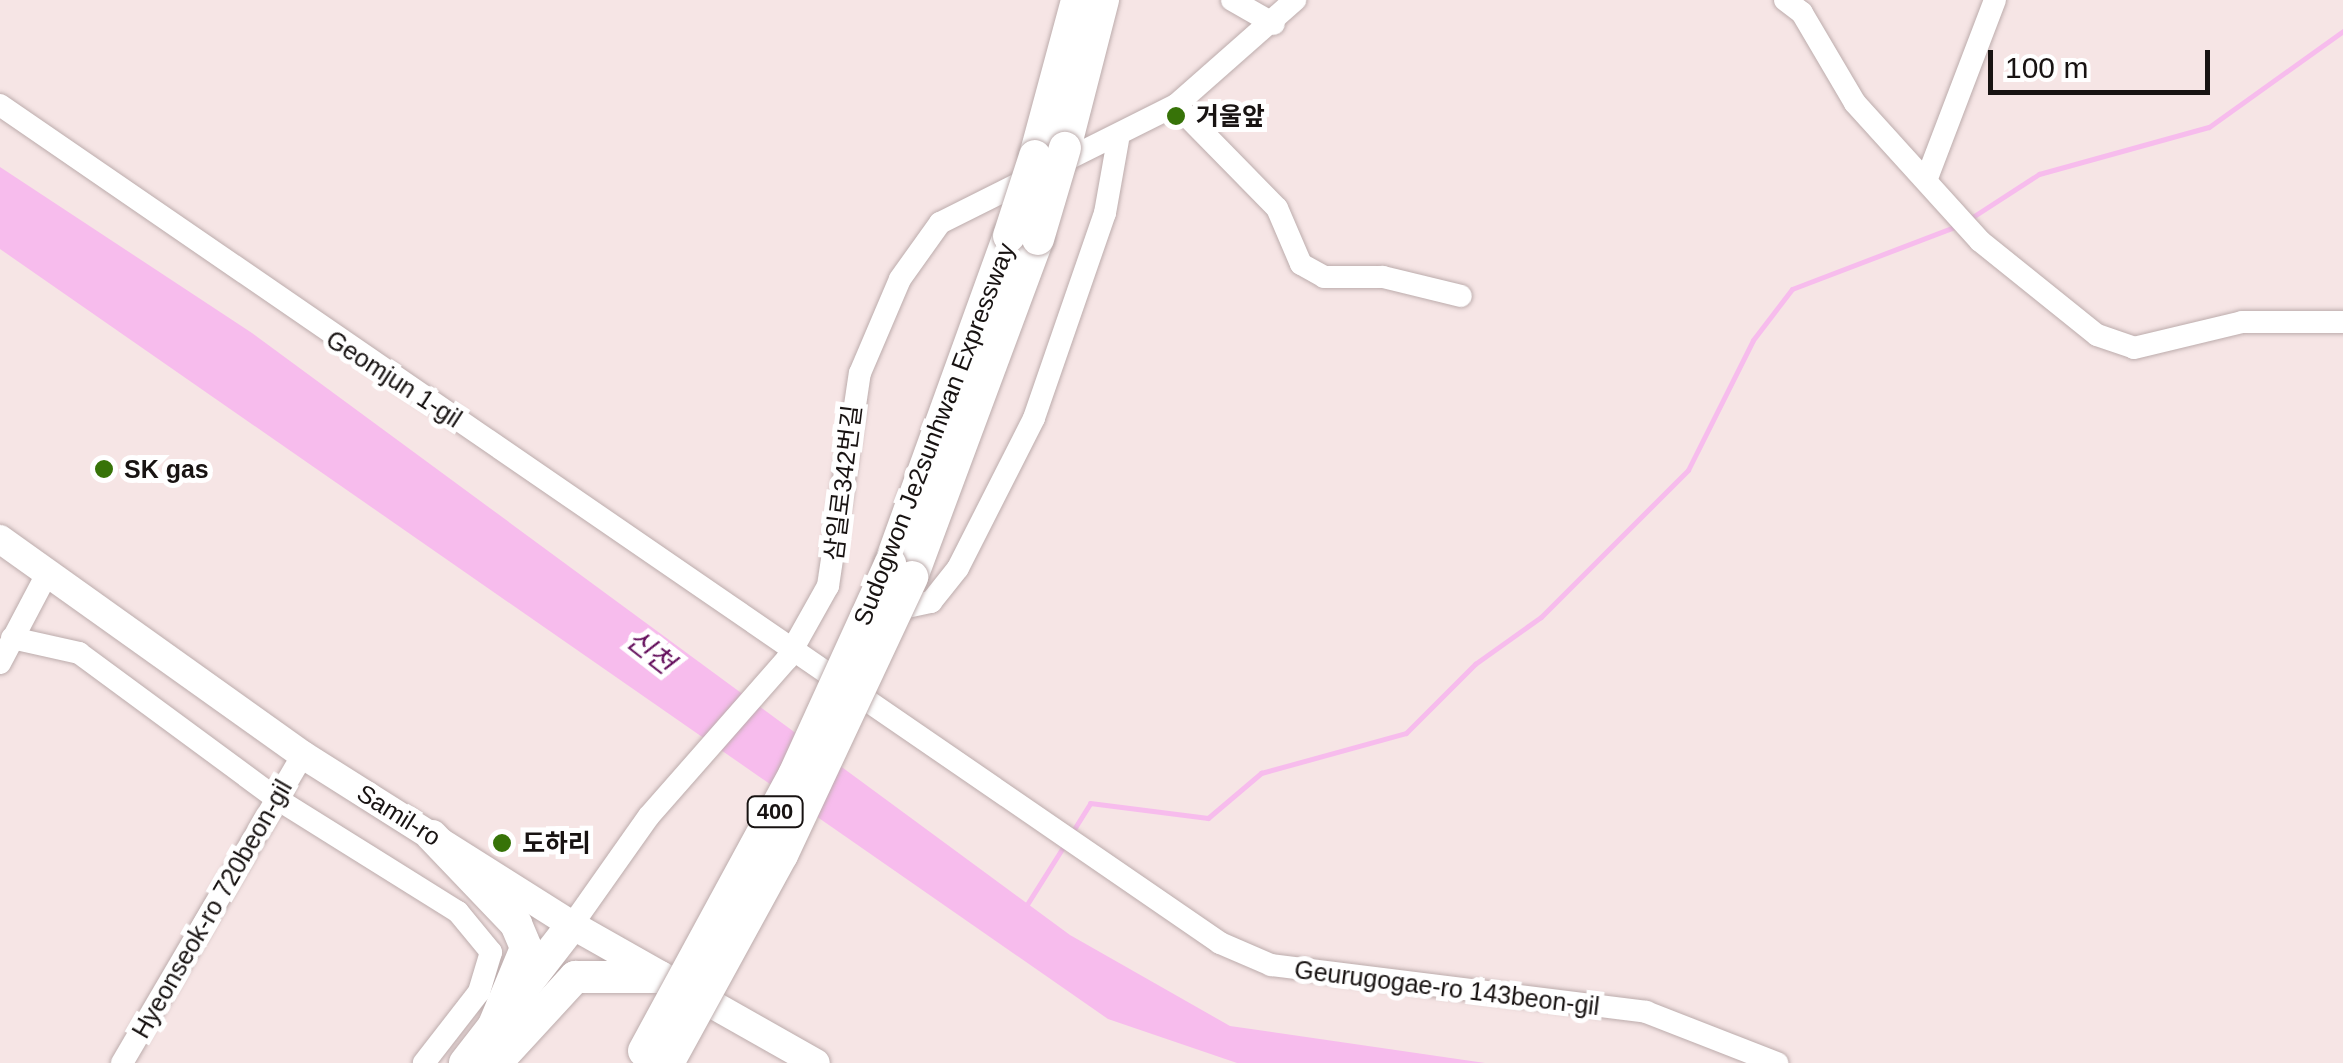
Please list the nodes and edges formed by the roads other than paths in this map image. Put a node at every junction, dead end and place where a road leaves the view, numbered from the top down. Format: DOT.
graph roads {
  1 [pos="1077,0"];
  2 [pos="1105,0"];
  3 [pos="1232,0"];
  4 [pos="1295,0"];
  5 [pos="1785,0"];
  6 [pos="1995,0"];
  7 [pos="1274,24"];
  8 [pos="0,105"];
  9 [pos="1176,106"];
  10 [pos="1118,140"];
  11 [pos="1050,152"];
  12 [pos="1927,178"];
  13 [pos="1460,296"];
  14 [pos="2343,322"];
  15 [pos="0,539"];
  16 [pos="48,574"];
  17 [pos="903,583"];
  18 [pos="12,638"];
  19 [pos="790,653"];
  20 [pos="0,663"];
  21 [pos="303,755"];
  22 [pos="274,797"];
  23 [pos="1050,822"];
  24 [pos="432,836"];
  25 [pos="572,925"];
  26 [pos="660,976"];
  27 [pos="492,1030"];
  28 [pos="649,1059"];
  29 [pos="122,1063"];
  30 [pos="424,1063"];
  31 [pos="465,1063"];
  32 [pos="495,1063"];
  33 [pos="816,1063"];
  34 [pos="1776,1063"];
  1 -- 11 [label="highway, Sudogwon Je2sunhwan Expressway / 400"];
  2 -- 11 [label="highway, Sudogwon Je2sunhwan Expressway / 400"];
  3 -- 7 [label="street"];
  4 -- 7 [label="street, 삼일로342번길"];
  5 -- 12 [label="street"];
  6 -- 12 [label="street"];
  7 -- 9 [label="street, 삼일로342번길"];
  8 -- 19 [label="street, Geomjun 1-gil"];
  9 -- 10 [label="street, 삼일로342번길"];
  9 -- 13 [label="street"];
  10 -- 17 [label="street"];
  10 -- 19 [label="street, 삼일로342번길"];
  11 -- 17 [label="highway, Sudogwon Je2sunhwan Expressway / 400, bridge"];
  12 -- 14 [label="street"];
  15 -- 16 [label="main road, Samil-ro"];
  16 -- 18 [label="street"];
  16 -- 21 [label="main road, Samil-ro"];
  17 -- 28 [label="highway, Sudogwon Je2sunhwan Expressway / 400, bridge"];
  18 -- 20 [label="street"];
  18 -- 22 [label="street"];
  19 -- 23 [label="street, Geomjun 1-gil"];
  19 -- 25 [label="street, 삼일로342번길"];
  21 -- 22 [label="street, Hyeonseok-ro 720beon-gil"];
  21 -- 24 [label="main road, Samil-ro"];
  22 -- 29 [label="street, Hyeonseok-ro 720beon-gil"];
  22 -- 30 [label="street"];
  23 -- 34 [label="street, Geurugogae-ro 143beon-gil"];
  24 -- 25 [label="main road, Samil-ro"];
  24 -- 27 [label="highway"];
  25 -- 26 [label="main road, Samil-ro"];
  25 -- 27 [label="highway"];
  25 -- 32 [label="highway"];
  26 -- 32 [label="highway"];
  26 -- 33 [label="main road, Samil-ro"];
  27 -- 31 [label="highway"];
}
